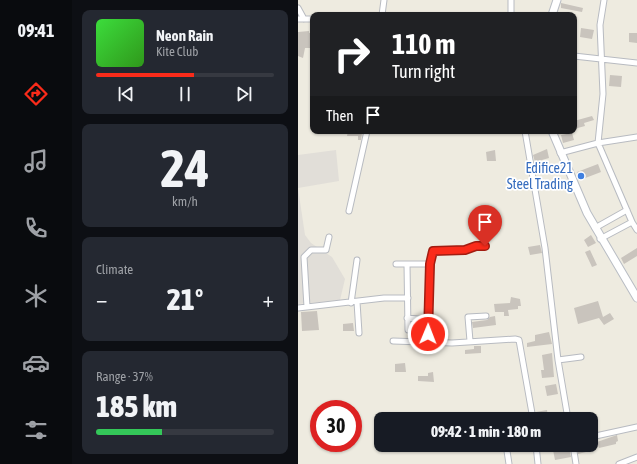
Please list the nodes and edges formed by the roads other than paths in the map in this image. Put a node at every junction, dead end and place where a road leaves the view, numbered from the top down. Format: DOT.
graph roads {
  1 [pos="384,0"];
  2 [pos="511,0"];
  3 [pos="557,0"];
  4 [pos="604,0"];
  5 [pos="298,8"];
  6 [pos="382,12"];
  7 [pos="511,12"];
  8 [pos="553,12"];
  9 [pos="301,19"];
  10 [pos="577,56"];
  11 [pos="601,60"];
  12 [pos="637,63"];
  13 [pos="366,134"];
  14 [pos="526,134"];
  15 [pos="553,134"];
  16 [pos="637,137"];
  17 [pos="598,143"];
  18 [pos="560,153"];
  19 [pos="627,210"];
  20 [pos="349,212"];
  21 [pos="632,222"];
  22 [pos="595,228"];
  23 [pos="636,229"];
  24 [pos="329,237"];
  25 [pos="600,239"];
  26 [pos="485,246"];
  27 [pos="357,260"];
  28 [pos="396,264"];
  29 [pos="407,264"];
  30 [pos="430,264"];
  31 [pos="408,298"];
  32 [pos="637,298"];
  33 [pos="357,302"];
  34 [pos="351,303"];
  35 [pos="307,307"];
  36 [pos="298,308"];
  37 [pos="486,316"];
  38 [pos="407,318"];
  39 [pos="429,320"];
  40 [pos="408,330"];
  41 [pos="359,333"];
  42 [pos="393,341"];
  43 [pos="428,341"];
  44 [pos="470,342"];
  45 [pos="581,358"];
  46 [pos="558,360"];
  47 [pos="532,412"];
  48 [pos="567,412"];
  49 [pos="637,427"];
  50 [pos="598,435"];
  51 [pos="507,452"];
  52 [pos="537,452"];
  53 [pos="574,452"];
  54 [pos="637,457"];
  55 [pos="509,464"];
  56 [pos="538,464"];
  57 [pos="576,464"];
  58 [pos="619,464"];
  1 -- 6 [label="street"];
  2 -- 7 [label="street"];
  3 -- 8 [label="main road"];
  4 -- 11 [label="street"];
  5 -- 9 [label="street"];
  10 -- 11 [label="street"];
  11 -- 12 [label="street"];
  11 -- 17 [label="street"];
  13 -- 20 [label="street"];
  14 -- 46 [label="street"];
  15 -- 18 [label="main road"];
  16 -- 17 [label="street"];
  17 -- 18 [label="street"];
  17 -- 19 [label="street"];
  18 -- 22 [label="main road"];
  19 -- 21 [label="street"];
  19 -- 22 [label="street"];
  21 -- 23 [label="street"];
  21 -- 25 [label="street"];
  22 -- 25 [label="main road"];
  24 -- 35 [label="street"];
  25 -- 32 [label="main road"];
  26 -- 30 [label="street"];
  27 -- 34 [label="street"];
  28 -- 29 [label="street"];
  29 -- 30 [label="street"];
  29 -- 31 [label="street"];
  30 -- 39 [label="street"];
  31 -- 33 [label="street"];
  31 -- 38 [label="street"];
  33 -- 34 [label="street"];
  33 -- 41 [label="street"];
  34 -- 35 [label="street"];
  35 -- 36 [label="street"];
  37 -- 44 [label="street"];
  38 -- 39 [label="street"];
  38 -- 40 [label="street"];
  39 -- 43 [label="street"];
  42 -- 43 [label="street"];
  43 -- 44 [label="street"];
  44 -- 47 [label="street"];
  45 -- 46 [label="street"];
  46 -- 48 [label="street"];
  49 -- 50 [label="street"];
  51 -- 55 [label="street"];
  52 -- 56 [label="street"];
  53 -- 57 [label="street"];
  54 -- 58 [label="street"];
}
